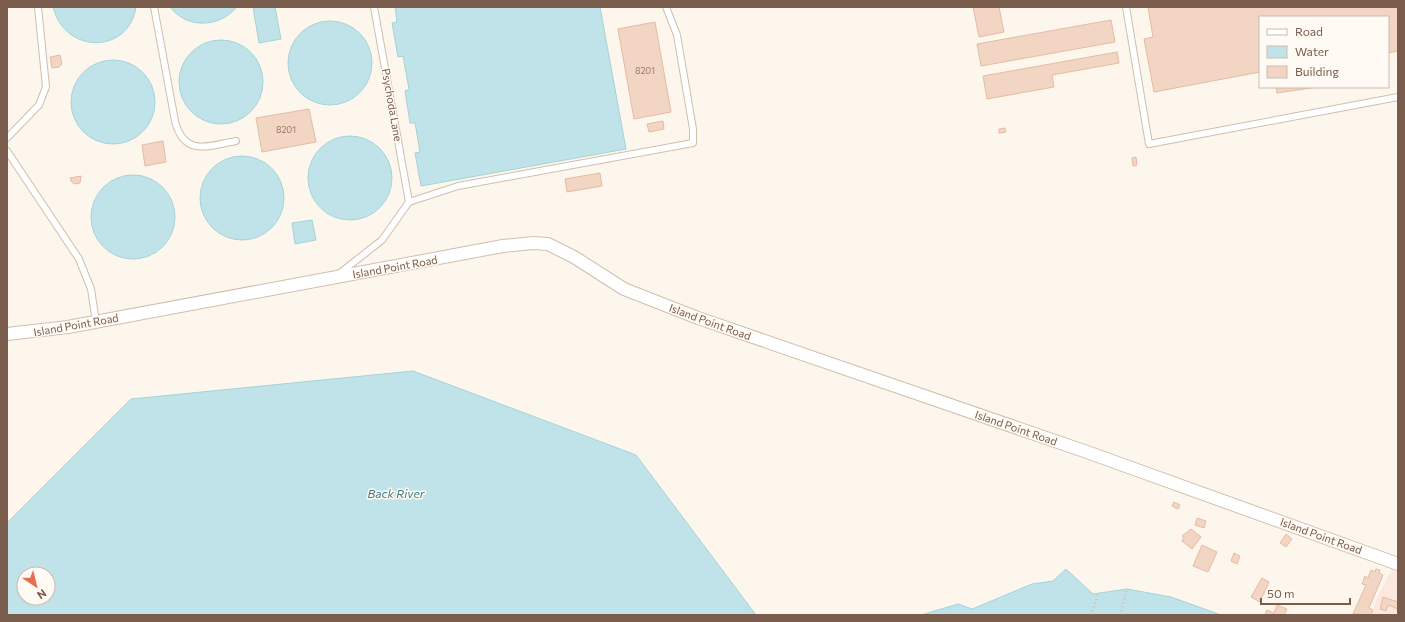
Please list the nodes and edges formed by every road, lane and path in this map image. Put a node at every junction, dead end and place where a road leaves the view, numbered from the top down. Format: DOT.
graph roads {
  1 [pos="38,7"];
  2 [pos="154,7"];
  3 [pos="374,7"];
  4 [pos="666,7"];
  5 [pos="1126,7"];
  6 [pos="1398,97"];
  7 [pos="7,138"];
  8 [pos="236,141"];
  9 [pos="7,151"];
  10 [pos="409,202"];
  11 [pos="335,278"];
  12 [pos="96,322"];
  13 [pos="7,334"];
  14 [pos="1398,564"];
  15 [pos="1127,589"];
  16 [pos="1098,594"];
  17 [pos="1091,615"];
  18 [pos="1120,615"];
  1 -- 7 [label="lane"];
  2 -- 8 [label="lane"];
  3 -- 10 [label="lane, Psychoda Lane"];
  4 -- 10 [label="lane"];
  5 -- 6 [label="lane"];
  9 -- 12 [label="lane"];
  10 -- 11 [label="lane"];
  11 -- 12 [label="street, Island Point Road"];
  11 -- 14 [label="street, Island Point Road"];
  12 -- 13 [label="street, Island Point Road"];
  15 -- 18 [label="path"];
  16 -- 17 [label="path"];
}
